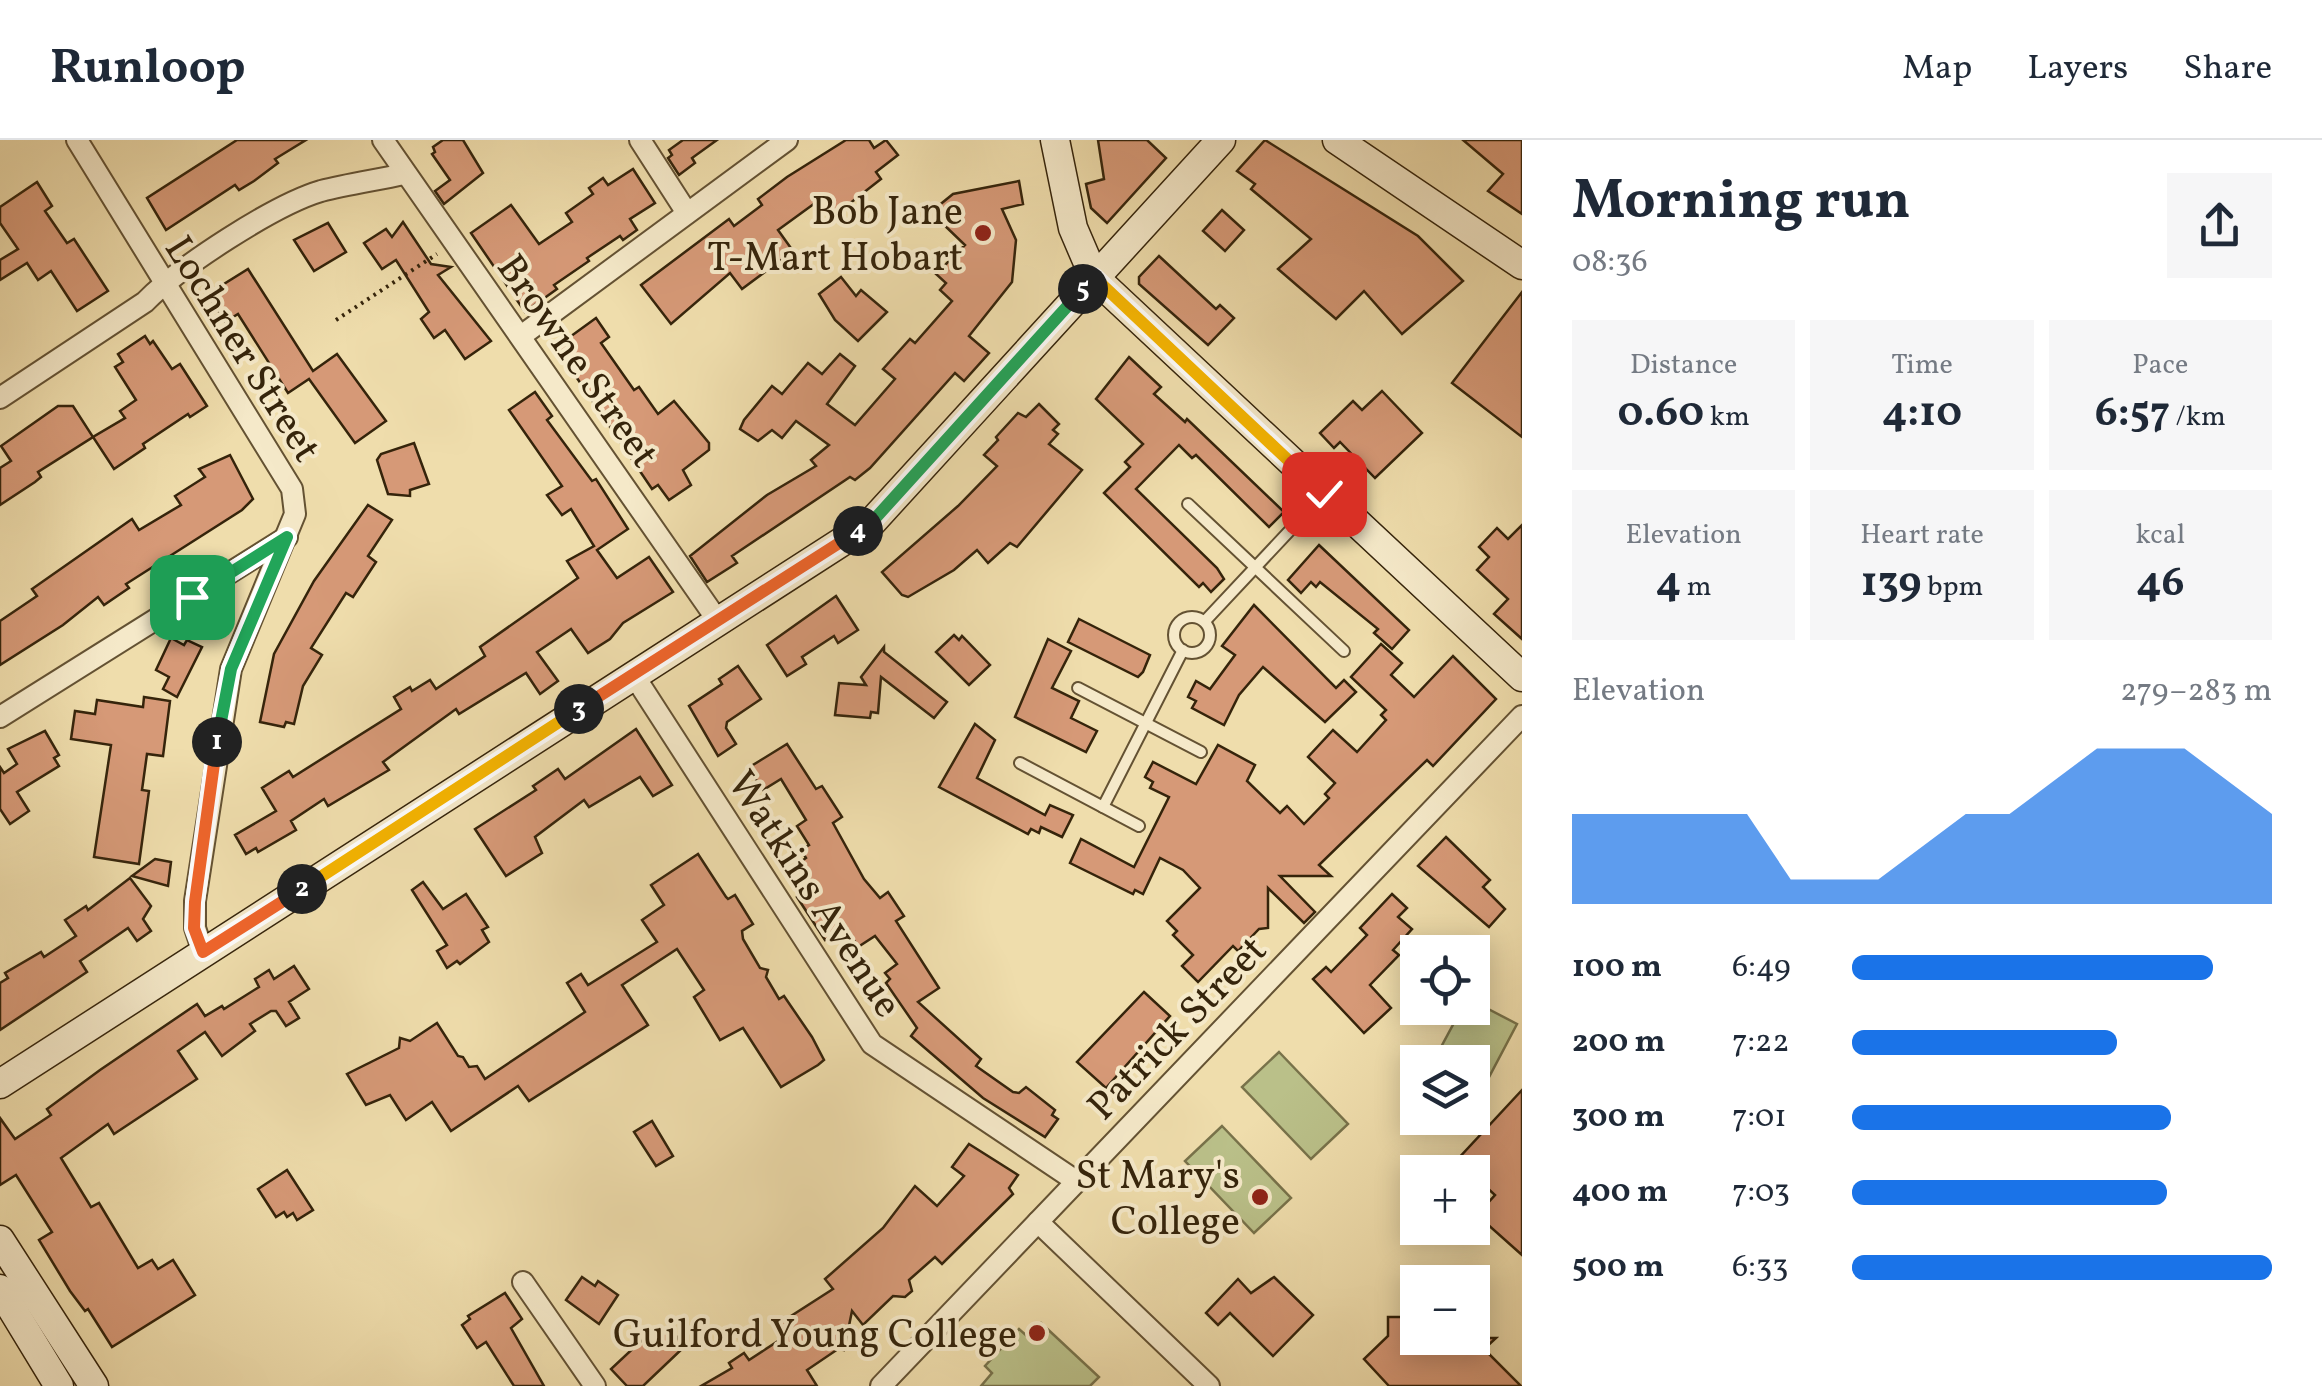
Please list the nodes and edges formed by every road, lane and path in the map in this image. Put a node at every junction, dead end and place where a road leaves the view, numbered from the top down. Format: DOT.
graph roads {
  1 [pos="77,140"];
  2 [pos="383,140"];
  3 [pos="640,140"];
  4 [pos="787,140"];
  5 [pos="1056,140"];
  6 [pos="1221,140"];
  7 [pos="1337,140"];
  8 [pos="404,174"];
  9 [pos="687,213"];
  10 [pos="454,243"];
  11 [pos="1522,266"];
  12 [pos="1094,277"];
  13 [pos="162,284"];
  14 [pos="336,320"];
  15 [pos="521,336"];
  16 [pos="0,398"];
  17 [pos="1324,494"];
  18 [pos="1188,504"];
  19 [pos="287,537"];
  20 [pos="1255,567"];
  21 [pos="718,621"];
  22 [pos="1205,621"];
  23 [pos="1182,650"];
  24 [pos="1344,651"];
  25 [pos="633,674"];
  26 [pos="1522,678"];
  27 [pos="1078,688"];
  28 [pos="0,716"];
  29 [pos="1522,716"];
  30 [pos="1145,723"];
  31 [pos="1201,752"];
  32 [pos="1020,763"];
  33 [pos="1103,807"];
  34 [pos="1139,826"];
  35 [pos="203,952"];
  36 [pos="0,1084"];
  37 [pos="1076,1181"];
  38 [pos="1038,1222"];
  39 [pos="0,1240"];
  40 [pos="523,1282"];
  41 [pos="0,1288"];
  42 [pos="59,1386"];
  43 [pos="94,1386"];
  44 [pos="595,1386"];
  45 [pos="881,1386"];
  46 [pos="1209,1386"];
  1 -- 13 [label="street, Lochner Street"];
  2 -- 8 [label="street, Browne Street"];
  3 -- 9 [label="street"];
  4 -- 9 [label="street"];
  5 -- 12 [label="street"];
  6 -- 12 [label="street"];
  7 -- 11 [label="street"];
  8 -- 10 [label="street, Browne Street"];
  8 -- 13 [label="street"];
  9 -- 15 [label="street"];
  10 -- 14 [label="path"];
  10 -- 15 [label="street, Browne Street"];
  12 -- 17 [label="street"];
  12 -- 21 [label="street"];
  13 -- 16 [label="street"];
  13 -- 19 [label="street, Lochner Street"];
  15 -- 21 [label="street, Browne Street"];
  17 -- 20 [label="lane"];
  17 -- 26 [label="street"];
  18 -- 20 [label="lane"];
  19 -- 28 [label="street"];
  19 -- 35 [label="street, Lochner Street"];
  20 -- 22 [label="lane"];
  20 -- 24 [label="lane"];
  21 -- 25 [label="street"];
  22 -- 23 [label="lane"];
  22 -- 23 [label="lane"];
  23 -- 30 [label="lane"];
  25 -- 35 [label="street"];
  25 -- 37 [label="street, Watkins Avenue"];
  27 -- 30 [label="lane"];
  29 -- 37 [label="street, Patrick Street"];
  30 -- 31 [label="lane"];
  30 -- 33 [label="lane"];
  32 -- 33 [label="lane"];
  33 -- 34 [label="lane"];
  35 -- 36 [label="street"];
  37 -- 38 [label="street, Patrick Street"];
  38 -- 45 [label="street, Patrick Street"];
  38 -- 46 [label="street"];
  39 -- 43 [label="street"];
  40 -- 44 [label="street"];
  41 -- 42 [label="street"];
}
